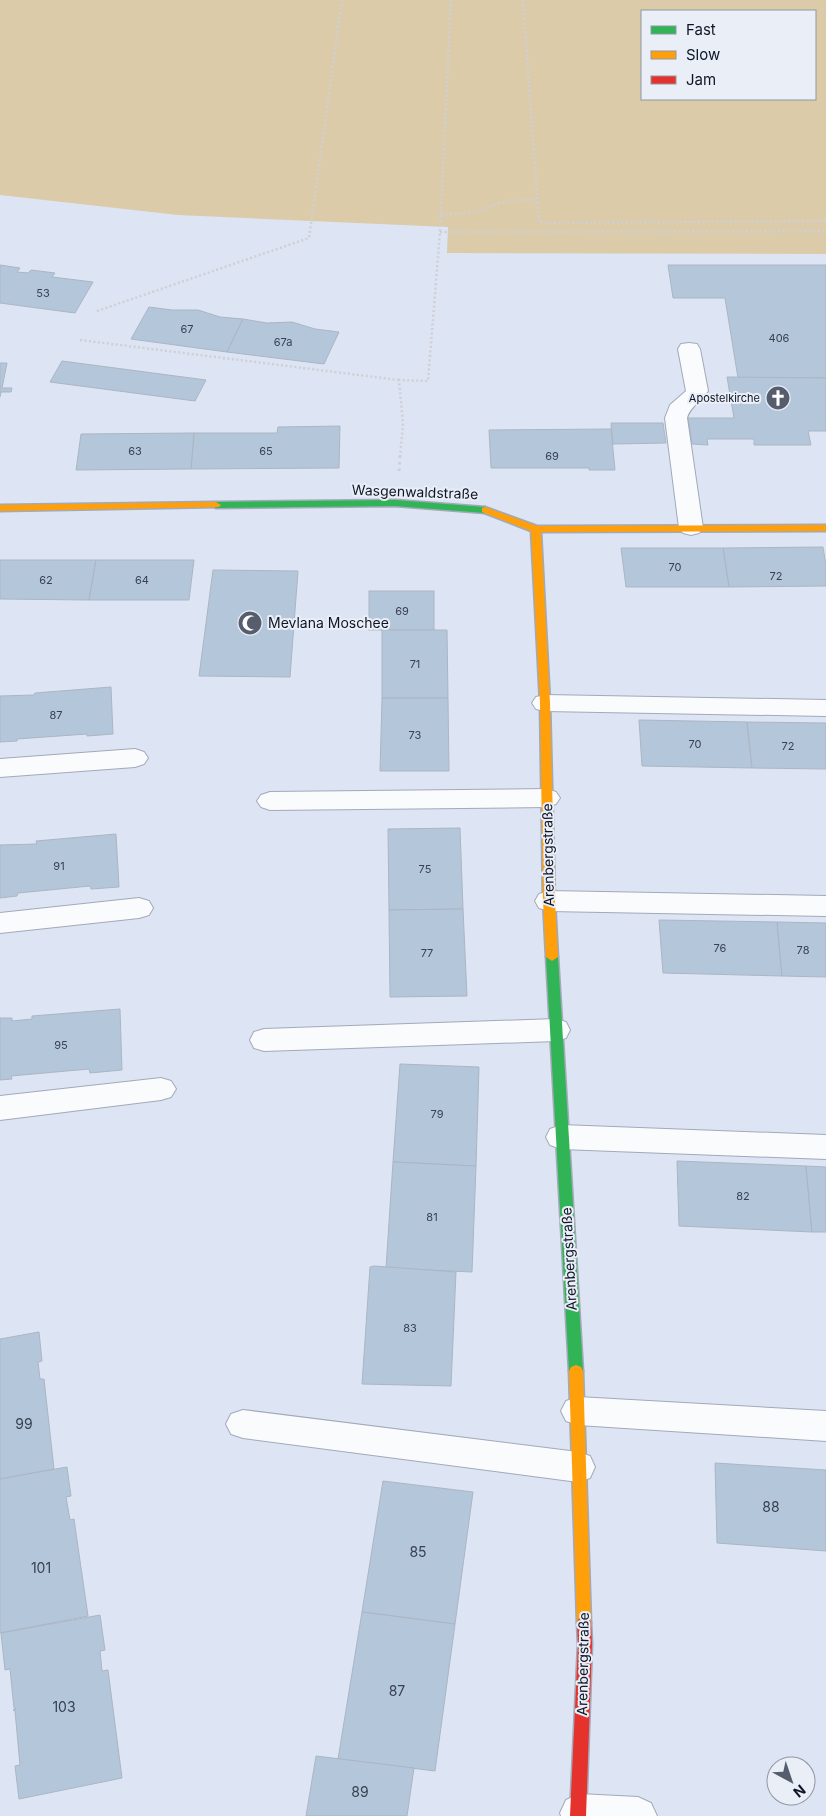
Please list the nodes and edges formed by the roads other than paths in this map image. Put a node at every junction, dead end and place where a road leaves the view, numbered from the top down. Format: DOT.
graph roads {
  1 [pos="689,349"];
  2 [pos="0,508"];
  3 [pos="692,528"];
  4 [pos="826,528"];
  5 [pos="536,529"];
  6 [pos="545,702"];
  7 [pos="826,708"];
  8 [pos="135,758"];
  9 [pos="0,768"];
  10 [pos="547,798"];
  11 [pos="270,801"];
  12 [pos="549,901"];
  13 [pos="826,906"];
  14 [pos="139,908"];
  15 [pos="0,923"];
  16 [pos="556,1030"];
  17 [pos="264,1040"];
  18 [pos="161,1089"];
  19 [pos="0,1108"];
  20 [pos="561,1137"];
  21 [pos="826,1147"];
  22 [pos="578,1411"];
  23 [pos="243,1424"];
  24 [pos="826,1426"];
  25 [pos="578,1468"];
  26 [pos="578,1814"];
  27 [pos="638,1816"];
  1 -- 3 [label="lane"];
  2 -- 5 [label="street, Wasgenwaldstraße"];
  3 -- 4 [label="street, Wasgenwaldstraße"];
  3 -- 5 [label="street, Wasgenwaldstraße"];
  5 -- 6 [label="street, Arenbergstraße"];
  6 -- 7 [label="lane"];
  6 -- 10 [label="street, Arenbergstraße"];
  8 -- 9 [label="lane"];
  10 -- 11 [label="lane"];
  10 -- 12 [label="street, Arenbergstraße"];
  12 -- 13 [label="lane"];
  12 -- 16 [label="street, Arenbergstraße"];
  14 -- 15 [label="lane"];
  16 -- 17 [label="lane"];
  16 -- 20 [label="street, Arenbergstraße"];
  18 -- 19 [label="lane"];
  20 -- 21 [label="lane"];
  20 -- 22 [label="street, Arenbergstraße"];
  22 -- 24 [label="lane"];
  22 -- 25 [label="street, Arenbergstraße"];
  23 -- 25 [label="lane"];
  25 -- 26 [label="street, Arenbergstraße"];
  26 -- 27 [label="lane"];
}
